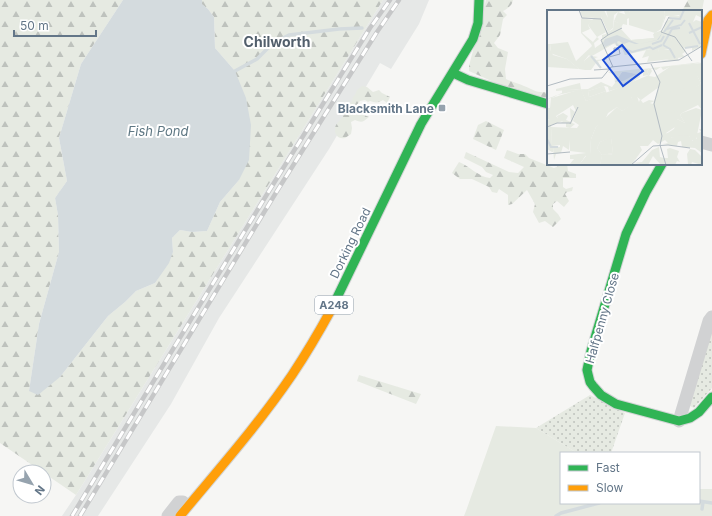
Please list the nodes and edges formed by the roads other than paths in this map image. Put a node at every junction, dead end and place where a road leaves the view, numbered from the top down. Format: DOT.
graph roads {
  1 [pos="479,0"];
  2 [pos="712,15"];
  3 [pos="702,49"];
  4 [pos="453,73"];
  5 [pos="547,104"];
  6 [pos="702,142"];
  7 [pos="712,145"];
  8 [pos="661,165"];
  9 [pos="712,317"];
  10 [pos="712,397"];
  11 [pos="679,421"];
  12 [pos="190,503"];
  13 [pos="168,516"];
  14 [pos="180,516"];
  1 -- 4 [label="main road, Dorking Road / A248"];
  2 -- 3 [label="main road"];
  4 -- 5 [label="main road"];
  4 -- 12 [label="main road, Dorking Road / A248"];
  6 -- 7 [label="street"];
  8 -- 11 [label="main road, Halfpenny Close"];
  9 -- 11 [label="street"];
  10 -- 11 [label="main road"];
  12 -- 13 [label="street"];
  12 -- 14 [label="main road, Dorking Road / A248"];
}
